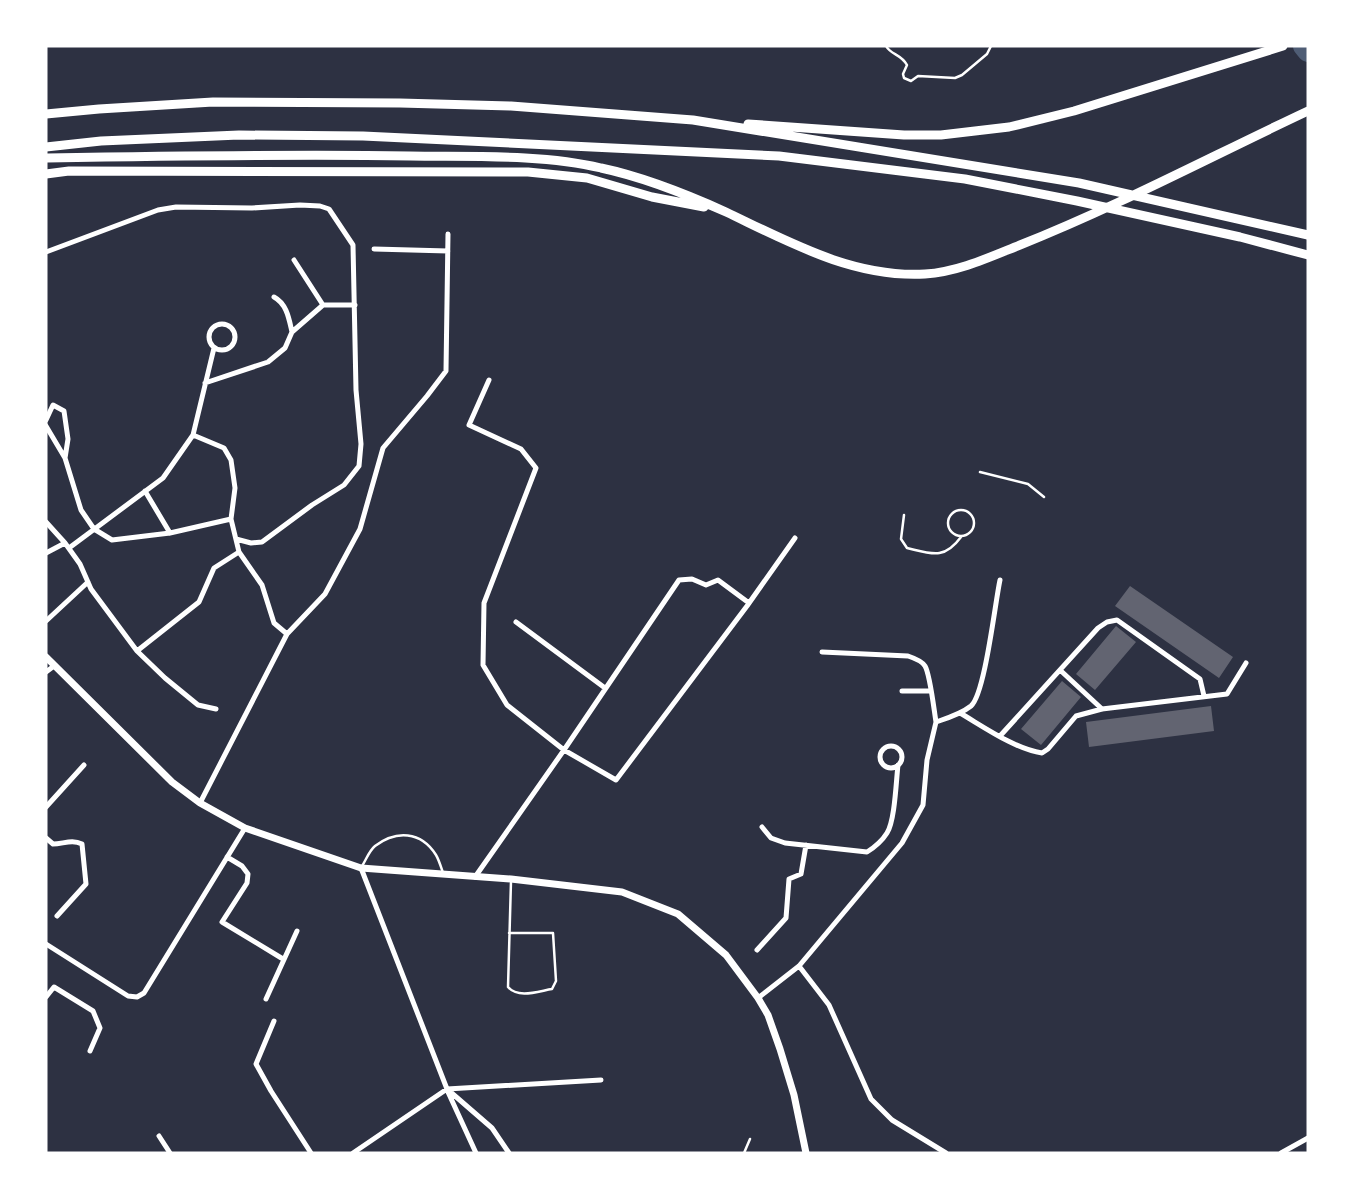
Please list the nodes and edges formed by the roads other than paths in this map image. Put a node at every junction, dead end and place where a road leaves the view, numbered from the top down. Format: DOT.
graph roads {
  1 [pos="1283,46"];
  2 [pos="1308,111"];
  3 [pos="46,114"];
  4 [pos="693,120"];
  5 [pos="46,146"];
  6 [pos="46,158"];
  7 [pos="46,174"];
  8 [pos="723,211"];
  9 [pos="448,234"];
  10 [pos="1308,235"];
  11 [pos="374,249"];
  12 [pos="448,251"];
  13 [pos="46,252"];
  14 [pos="1308,255"];
  15 [pos="294,260"];
  16 [pos="274,297"];
  17 [pos="323,305"];
  18 [pos="354,305"];
  19 [pos="292,332"];
  20 [pos="214,348"];
  21 [pos="489,380"];
  22 [pos="205,383"];
  23 [pos="46,420"];
  24 [pos="46,426"];
  25 [pos="192,435"];
  26 [pos="64,458"];
  27 [pos="980,472"];
  28 [pos="145,491"];
  29 [pos="1044,497"];
  30 [pos="904,515"];
  31 [pos="231,518"];
  32 [pos="46,522"];
  33 [pos="94,529"];
  34 [pos="170,533"];
  35 [pos="961,537"];
  36 [pos="794,538"];
  37 [pos="236,539"];
  38 [pos="65,543"];
  39 [pos="69,548"];
  40 [pos="239,552"];
  41 [pos="46,553"];
  42 [pos="1000,580"];
  43 [pos="88,582"];
  44 [pos="749,603"];
  45 [pos="46,621"];
  46 [pos="516,622"];
  47 [pos="287,634"];
  48 [pos="137,651"];
  49 [pos="822,652"];
  50 [pos="46,657"];
  51 [pos="1246,663"];
  52 [pos="54,666"];
  53 [pos="1060,670"];
  54 [pos="46,672"];
  55 [pos="606,688"];
  56 [pos="902,690"];
  57 [pos="930,691"];
  58 [pos="1204,696"];
  59 [pos="216,709"];
  60 [pos="1102,709"];
  61 [pos="960,713"];
  62 [pos="936,722"];
  63 [pos="1000,736"];
  64 [pos="564,750"];
  65 [pos="84,765"];
  66 [pos="898,765"];
  67 [pos="200,803"];
  68 [pos="46,807"];
  69 [pos="762,827"];
  70 [pos="245,828"];
  71 [pos="46,838"];
  72 [pos="806,845"];
  73 [pos="228,857"];
  74 [pos="361,868"];
  75 [pos="443,874"];
  76 [pos="475,877"];
  77 [pos="511,879"];
  78 [pos="57,916"];
  79 [pos="297,931"];
  80 [pos="509,933"];
  81 [pos="46,944"];
  82 [pos="758,950"];
  83 [pos="283,959"];
  84 [pos="800,966"];
  85 [pos="46,997"];
  86 [pos="266,998"];
  87 [pos="758,998"];
  88 [pos="274,1021"];
  89 [pos="90,1051"];
  90 [pos="601,1080"];
  91 [pos="447,1089"];
  92 [pos="159,1136"];
  93 [pos="1308,1138"];
  94 [pos="750,1139"];
  95 [pos="170,1153"];
  96 [pos="311,1153"];
  97 [pos="353,1153"];
  98 [pos="476,1153"];
  99 [pos="509,1153"];
  100 [pos="744,1153"];
  101 [pos="806,1153"];
  102 [pos="946,1153"];
  103 [pos="1281,1153"];
  1 -- 4 [label="highway"];
  2 -- 8 [label="highway"];
  3 -- 4 [label="highway"];
  4 -- 10 [label="highway"];
  5 -- 14 [label="highway"];
  6 -- 8 [label="highway"];
  7 -- 8 [label="highway"];
  9 -- 12 [label="street"];
  11 -- 12 [label="street"];
  12 -- 47 [label="street"];
  13 -- 18 [label="street"];
  15 -- 17 [label="street"];
  16 -- 19 [label="street"];
  17 -- 18 [label="street"];
  17 -- 19 [label="street"];
  18 -- 37 [label="street"];
  19 -- 22 [label="street"];
  20 -- 20 [label="street"];
  20 -- 22 [label="street"];
  21 -- 64 [label="street"];
  22 -- 25 [label="street"];
  23 -- 26 [label="street"];
  24 -- 26 [label="street"];
  25 -- 28 [label="street"];
  25 -- 31 [label="street"];
  26 -- 33 [label="street"];
  27 -- 29 [label="lane"];
  28 -- 33 [label="street"];
  28 -- 34 [label="street"];
  30 -- 35 [label="lane"];
  31 -- 34 [label="street"];
  31 -- 37 [label="street"];
  32 -- 38 [label="street"];
  33 -- 34 [label="street"];
  33 -- 39 [label="street"];
  35 -- 35 [label="lane"];
  36 -- 44 [label="street"];
  37 -- 40 [label="street"];
  38 -- 39 [label="street"];
  38 -- 41 [label="street"];
  39 -- 43 [label="street"];
  40 -- 47 [label="street"];
  40 -- 48 [label="street"];
  42 -- 61 [label="street"];
  43 -- 45 [label="street"];
  43 -- 48 [label="street"];
  44 -- 55 [label="street"];
  44 -- 64 [label="street"];
  46 -- 55 [label="street"];
  47 -- 67 [label="street"];
  48 -- 59 [label="street"];
  49 -- 57 [label="street"];
  50 -- 52 [label="main road"];
  51 -- 58 [label="street"];
  52 -- 54 [label="street"];
  52 -- 67 [label="main road"];
  53 -- 58 [label="street"];
  53 -- 60 [label="street"];
  53 -- 63 [label="street"];
  55 -- 64 [label="street"];
  56 -- 57 [label="street"];
  57 -- 62 [label="street"];
  58 -- 60 [label="street"];
  60 -- 63 [label="street"];
  61 -- 62 [label="street"];
  61 -- 63 [label="street"];
  62 -- 84 [label="street"];
  64 -- 76 [label="street"];
  65 -- 68 [label="street"];
  66 -- 66 [label="street"];
  66 -- 72 [label="street"];
  67 -- 70 [label="main road"];
  69 -- 72 [label="street"];
  70 -- 73 [label="street"];
  70 -- 74 [label="main road"];
  71 -- 78 [label="street"];
  72 -- 82 [label="street"];
  73 -- 81 [label="street"];
  73 -- 83 [label="street"];
  74 -- 75 [label="main road"];
  74 -- 75 [label="lane"];
  74 -- 91 [label="street"];
  75 -- 76 [label="main road"];
  76 -- 77 [label="main road"];
  77 -- 80 [label="lane"];
  77 -- 87 [label="main road"];
  79 -- 83 [label="street"];
  80 -- 80 [label="lane"];
  83 -- 86 [label="street"];
  84 -- 87 [label="street"];
  84 -- 102 [label="street"];
  85 -- 89 [label="street"];
  87 -- 101 [label="main road"];
  88 -- 96 [label="street"];
  90 -- 91 [label="street"];
  91 -- 97 [label="street"];
  91 -- 98 [label="street"];
  91 -- 99 [label="street"];
  92 -- 95 [label="street"];
  93 -- 103 [label="street"];
  94 -- 100 [label="lane"];
}
